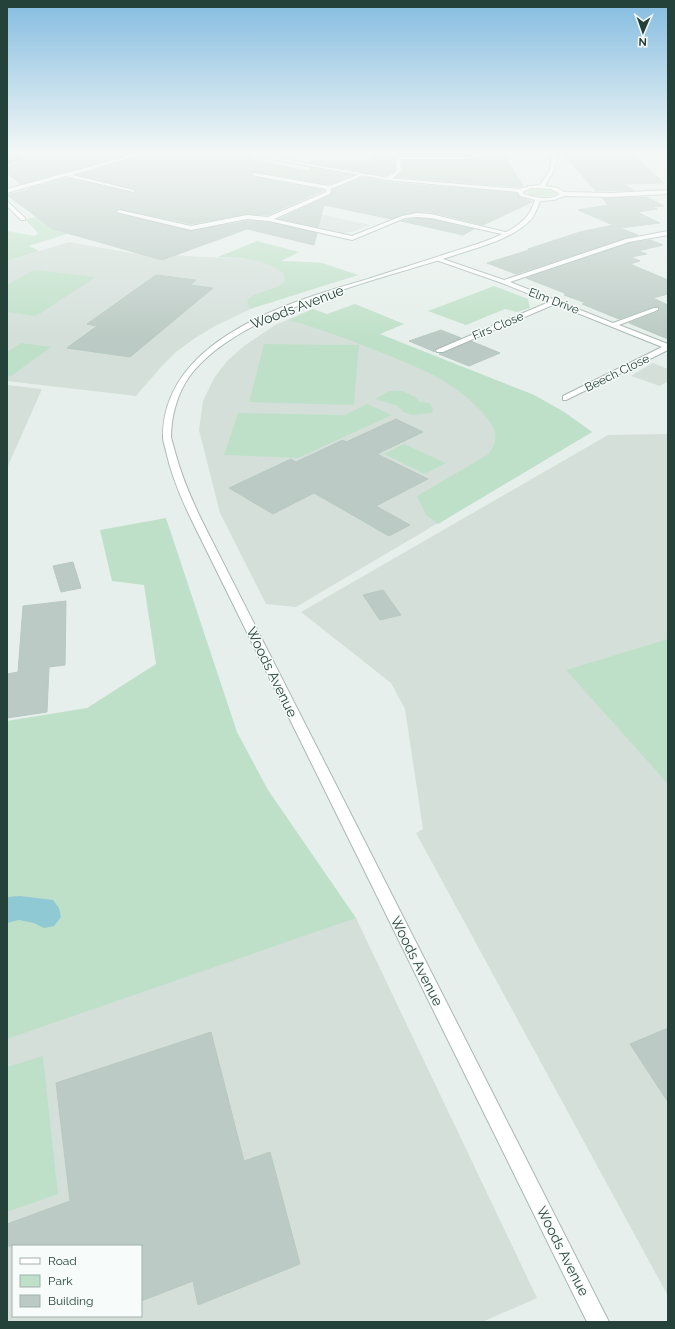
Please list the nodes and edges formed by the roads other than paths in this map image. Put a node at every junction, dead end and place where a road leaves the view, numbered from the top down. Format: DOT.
graph roads {
  1 [pos="19,215"];
  2 [pos="133,215"];
  3 [pos="279,215"];
  4 [pos="417,215"];
  5 [pos="417,215"];
  6 [pos="531,215"];
  7 [pos="23,219"];
  8 [pos="270,219"];
  9 [pos="506,233"];
  10 [pos="668,233"];
  11 [pos="438,259"];
  12 [pos="504,282"];
  13 [pos="555,302"];
  14 [pos="656,309"];
  15 [pos="613,325"];
  16 [pos="668,347"];
  17 [pos="440,350"];
  18 [pos="566,398"];
  19 [pos="598,1322"];
  1 -- 7 [label="street"];
  2 -- 8 [label="street"];
  3 -- 8 [label="street"];
  4 -- 9 [label="street"];
  5 -- 8 [label="street"];
  6 -- 9 [label="street, Woods Avenue"];
  9 -- 11 [label="street, Woods Avenue"];
  10 -- 12 [label="street"];
  11 -- 12 [label="street, Elm Drive"];
  11 -- 19 [label="street, Woods Avenue"];
  12 -- 13 [label="street, Elm Drive"];
  13 -- 15 [label="street, Elm Drive"];
  13 -- 17 [label="street, Firs Close"];
  14 -- 15 [label="street"];
  15 -- 16 [label="street, Elm Drive"];
  16 -- 18 [label="street, Beech Close"];
}
